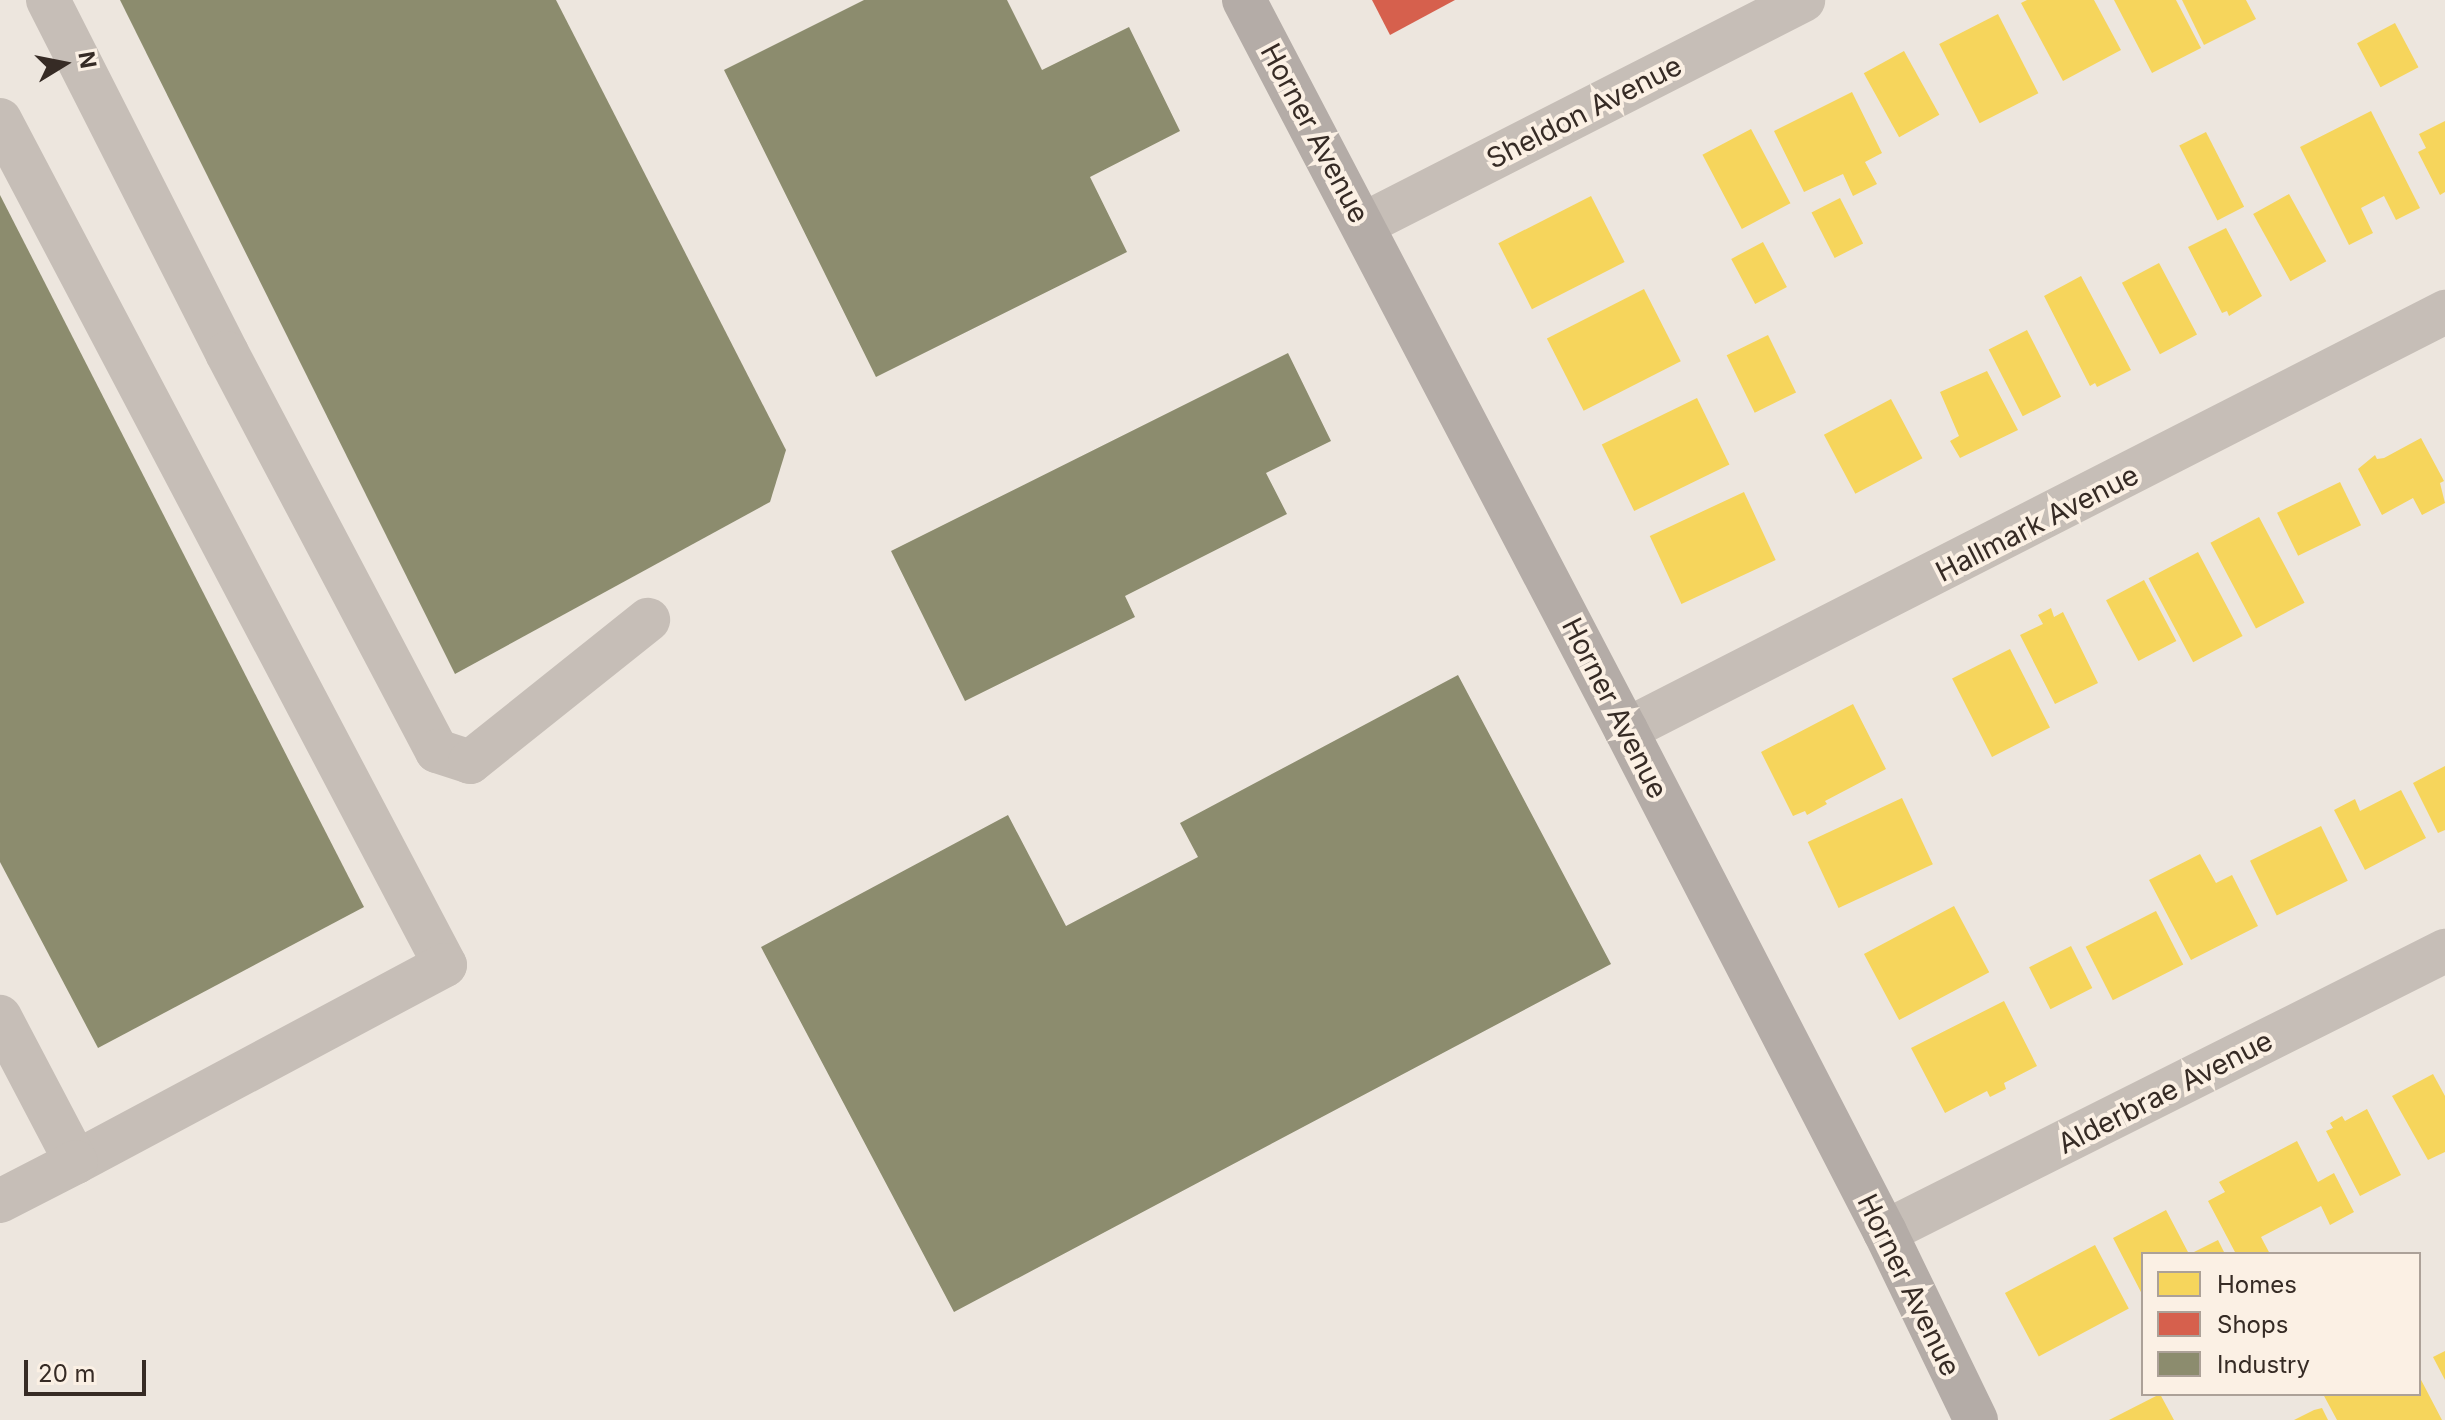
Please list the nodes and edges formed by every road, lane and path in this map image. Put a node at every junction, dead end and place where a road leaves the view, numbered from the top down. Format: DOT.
graph roads {
  1 [pos="48,0"];
  2 [pos="1244,0"];
  3 [pos="1803,0"];
  4 [pos="0,120"];
  5 [pos="1364,224"];
  6 [pos="2445,312"];
  7 [pos="648,620"];
  8 [pos="1626,730"];
  9 [pos="2445,951"];
  10 [pos="0,1017"];
  11 [pos="76,1162"];
  12 [pos="0,1201"];
  13 [pos="1885,1232"];
  14 [pos="1976,1420"];
  1 -- 7 [label="street"];
  2 -- 5 [label="main road, Horner Avenue"];
  3 -- 5 [label="street, Sheldon Avenue"];
  4 -- 11 [label="street"];
  5 -- 8 [label="main road, Horner Avenue"];
  6 -- 8 [label="street, Hallmark Avenue"];
  8 -- 13 [label="main road, Horner Avenue"];
  9 -- 13 [label="street, Alderbrae Avenue"];
  10 -- 11 [label="street"];
  11 -- 12 [label="street"];
  13 -- 14 [label="main road, Horner Avenue"];
}
